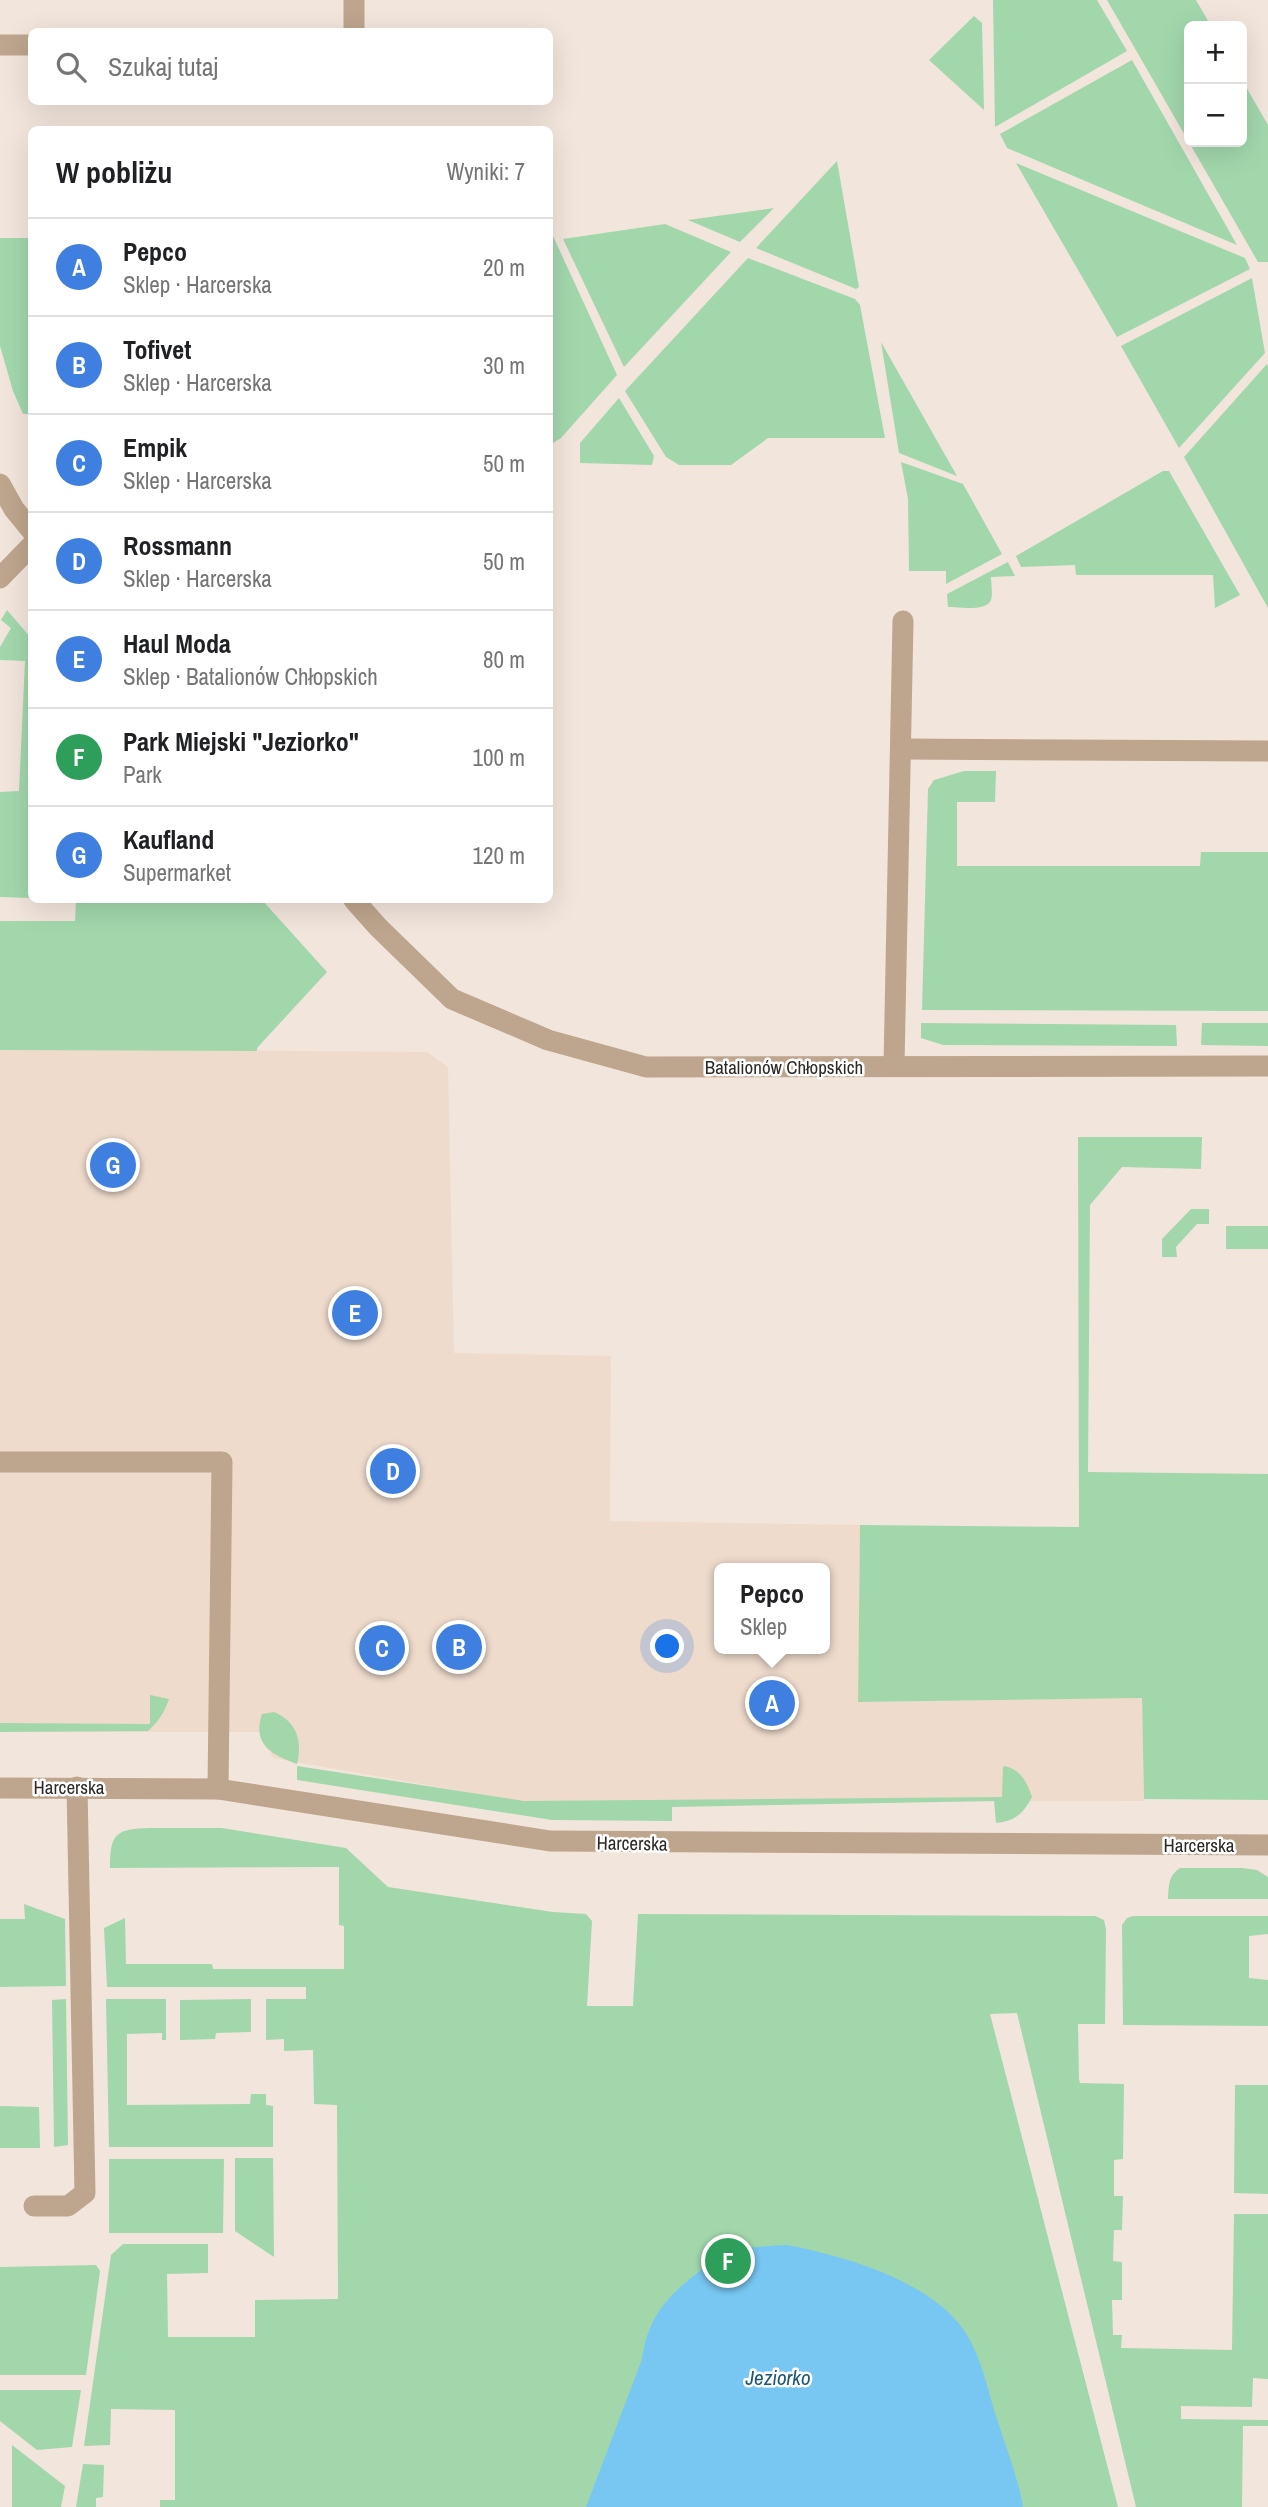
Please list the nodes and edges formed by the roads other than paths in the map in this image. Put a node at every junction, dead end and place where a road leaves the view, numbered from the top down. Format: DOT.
graph roads {
  1 [pos="354,0"];
  2 [pos="354,28"];
  3 [pos="0,45"];
  4 [pos="28,45"];
  5 [pos="0,484"];
  6 [pos="28,526"];
  7 [pos="28,549"];
  8 [pos="0,578"];
  9 [pos="903,621"];
  10 [pos="901,749"];
  11 [pos="1268,751"];
  12 [pos="357,903"];
  13 [pos="894,1065"];
  14 [pos="1268,1066"];
  15 [pos="0,1462"];
  16 [pos="77,1787"];
  17 [pos="0,1788"];
  18 [pos="218,1789"];
  19 [pos="1268,1845"];
  20 [pos="34,2206"];
  1 -- 2 [label="street"];
  3 -- 4 [label="street"];
  5 -- 6 [label="street"];
  7 -- 8 [label="street"];
  9 -- 10 [label="street"];
  10 -- 11 [label="street"];
  10 -- 13 [label="street"];
  12 -- 13 [label="street, Batalionów Chłopskich"];
  13 -- 14 [label="street, Batalionów Chłopskich"];
  15 -- 18 [label="street"];
  16 -- 17 [label="street, Harcerska"];
  16 -- 18 [label="street, Harcerska"];
  16 -- 20 [label="street"];
  18 -- 19 [label="street, Harcerska"];
}
